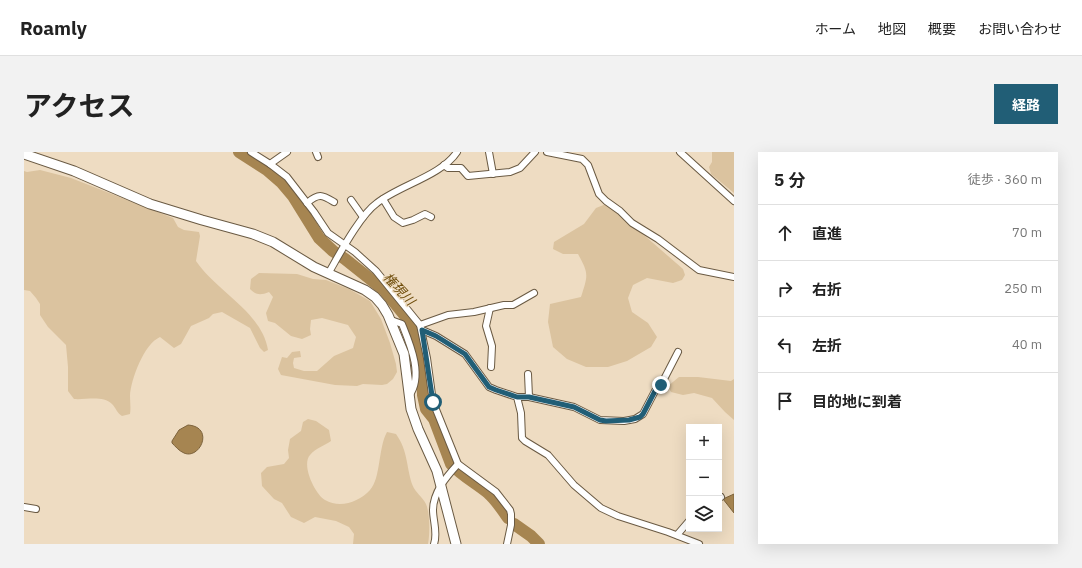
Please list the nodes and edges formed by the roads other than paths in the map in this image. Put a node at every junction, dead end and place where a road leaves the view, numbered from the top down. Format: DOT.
graph roads {
  1 [pos="251,152"];
  2 [pos="287,152"];
  3 [pos="455,152"];
  4 [pos="489,152"];
  5 [pos="535,152"];
  6 [pos="547,152"];
  7 [pos="680,152"];
  8 [pos="24,154"];
  9 [pos="270,164"];
  10 [pos="444,165"];
  11 [pos="493,174"];
  12 [pos="333,199"];
  13 [pos="383,199"];
  14 [pos="351,200"];
  15 [pos="734,201"];
  16 [pos="307,203"];
  17 [pos="363,217"];
  18 [pos="431,217"];
  19 [pos="344,247"];
  20 [pos="328,274"];
  21 [pos="734,278"];
  22 [pos="534,293"];
  23 [pos="490,308"];
  24 [pos="391,320"];
  25 [pos="421,328"];
  26 [pos="678,352"];
  27 [pos="420,360"];
  28 [pos="491,367"];
  29 [pos="528,374"];
  30 [pos="409,396"];
  31 [pos="517,397"];
  32 [pos="529,397"];
  33 [pos="455,466"];
  34 [pos="441,486"];
  35 [pos="24,507"];
  36 [pos="36,509"];
  37 [pos="686,525"];
  38 [pos="677,536"];
  39 [pos="434,544"];
  40 [pos="456,544"];
  41 [pos="508,544"];
  42 [pos="699,544"];
  1 -- 9 [label="street"];
  2 -- 9 [label="street"];
  3 -- 10 [label="street"];
  4 -- 11 [label="street"];
  5 -- 11 [label="street"];
  6 -- 21 [label="street"];
  7 -- 15 [label="street"];
  8 -- 20 [label="street"];
  9 -- 16 [label="street"];
  10 -- 11 [label="street"];
  10 -- 13 [label="street"];
  12 -- 16 [label="street"];
  13 -- 17 [label="street"];
  13 -- 18 [label="street"];
  14 -- 17 [label="street"];
  16 -- 19 [label="street"];
  17 -- 19 [label="street"];
  19 -- 20 [label="street"];
  19 -- 25 [label="street"];
  20 -- 24 [label="street"];
  22 -- 23 [label="street"];
  23 -- 25 [label="street"];
  23 -- 28 [label="street"];
  24 -- 27 [label="street"];
  24 -- 30 [label="street"];
  25 -- 27 [label="street"];
  25 -- 31 [label="street"];
  26 -- 32 [label="street"];
  27 -- 30 [label="street"];
  27 -- 33 [label="street"];
  29 -- 32 [label="street"];
  30 -- 34 [label="street"];
  31 -- 32 [label="street"];
  31 -- 38 [label="street"];
  33 -- 34 [label="street"];
  33 -- 41 [label="street"];
  34 -- 39 [label="street"];
  34 -- 40 [label="street"];
  35 -- 36 [label="street"];
  37 -- 38 [label="street"];
  38 -- 42 [label="street"];
}
